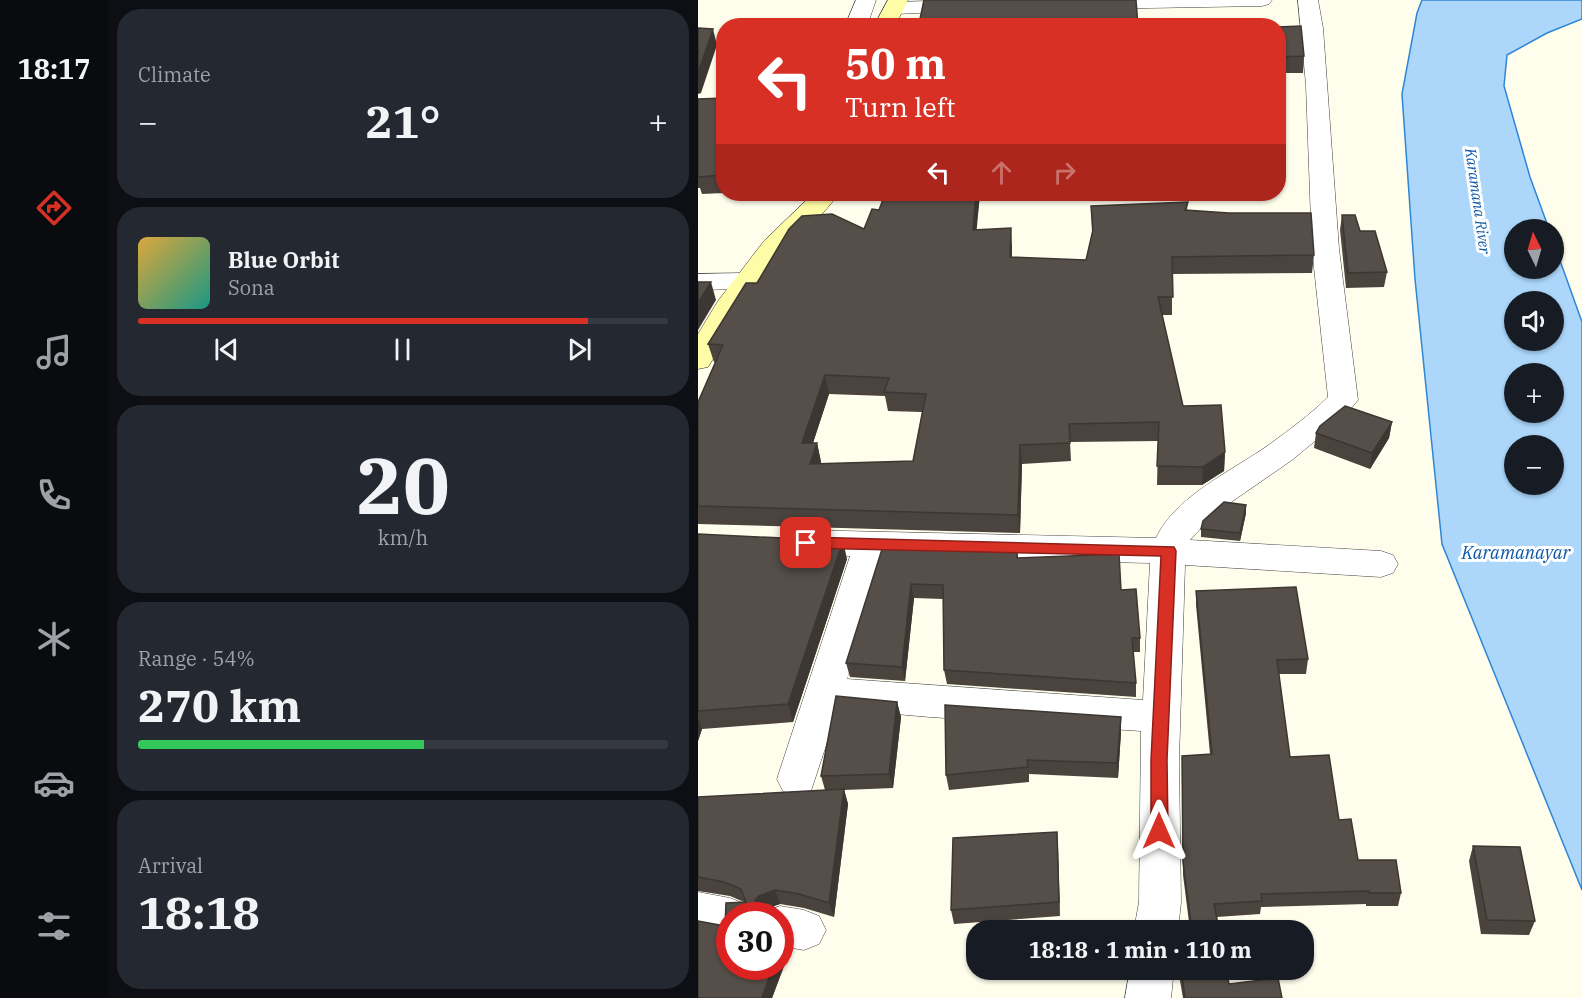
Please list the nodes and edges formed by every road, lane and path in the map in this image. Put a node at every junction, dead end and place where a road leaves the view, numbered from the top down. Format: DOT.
graph roads {
  1 [pos="866,0"];
  2 [pos="1262,0"];
  3 [pos="1308,0"];
  4 [pos="1103,1"];
  5 [pos="1068,3"];
  6 [pos="986,5"];
  7 [pos="892,11"];
  8 [pos="859,18"];
  9 [pos="821,201"];
  10 [pos="744,281"];
  11 [pos="698,282"];
  12 [pos="698,360"];
  13 [pos="767,541"];
  14 [pos="870,545"];
  15 [pos="1169,551"];
  16 [pos="1381,564"];
  17 [pos="824,692"];
  18 [pos="1161,717"];
  19 [pos="797,779"];
  20 [pos="698,912"];
  21 [pos="716,915"];
  22 [pos="1157,920"];
  23 [pos="1150,980"];
  24 [pos="1148,998"];
  1 -- 8 [label="street"];
  2 -- 4 [label="street"];
  3 -- 15 [label="street"];
  4 -- 5 [label="street"];
  6 -- 7 [label="street"];
  9 -- 10 [label="street"];
  10 -- 11 [label="street"];
  10 -- 12 [label="street"];
  13 -- 14 [label="street"];
  14 -- 15 [label="street"];
  14 -- 17 [label="street"];
  15 -- 16 [label="street"];
  15 -- 18 [label="street"];
  17 -- 18 [label="street"];
  17 -- 19 [label="street"];
  18 -- 22 [label="street"];
  20 -- 21 [label="street"];
  23 -- 24 [label="street"];
}
